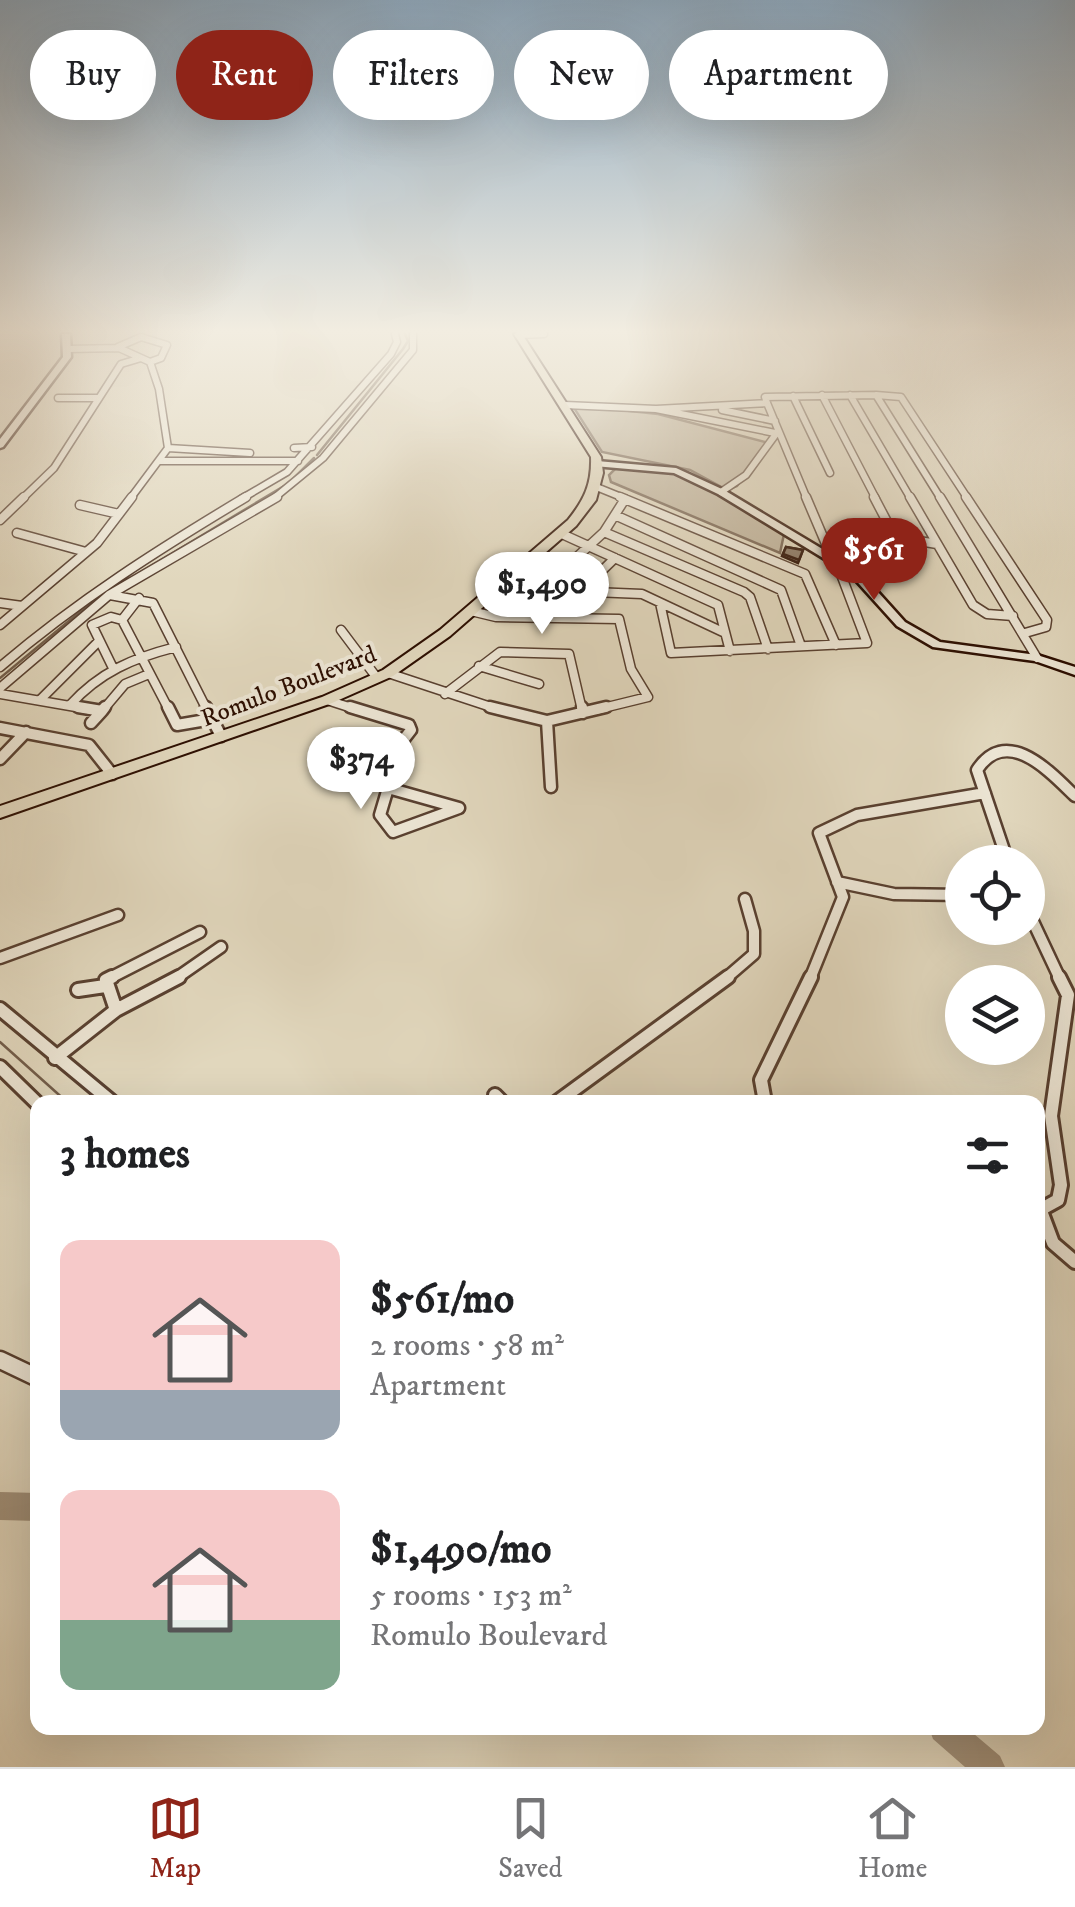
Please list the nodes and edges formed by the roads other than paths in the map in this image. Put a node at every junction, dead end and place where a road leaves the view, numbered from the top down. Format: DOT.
graph roads {
  1 [pos="22,416"];
  2 [pos="87,416"];
  3 [pos="163,416"];
  4 [pos="339,416"];
  5 [pos="358,416"];
  6 [pos="572,416"];
  7 [pos="692,416"];
  8 [pos="752,416"];
  9 [pos="772,416"];
  10 [pos="803,416"];
  11 [pos="833,416"];
  12 [pos="862,416"];
  13 [pos="889,416"];
  14 [pos="913,416"];
  15 [pos="774,421"];
  16 [pos="778,434"];
  17 [pos="0,445"];
  18 [pos="168,448"];
  19 [pos="294,448"];
  20 [pos="309,451"];
  21 [pos="250,452"];
  22 [pos="323,458"];
  23 [pos="159,461"];
  24 [pos="299,462"];
  25 [pos="597,464"];
  26 [pos="830,474"];
  27 [pos="897,476"];
  28 [pos="928,478"];
  29 [pos="955,481"];
  30 [pos="594,486"];
  31 [pos="721,492"];
  32 [pos="625,499"];
  33 [pos="80,506"];
  34 [pos="119,514"];
  35 [pos="617,516"];
  36 [pos="0,520"];
  37 [pos="604,532"];
  38 [pos="16,533"];
  39 [pos="562,534"];
  40 [pos="938,544"];
  41 [pos="588,545"];
  42 [pos="86,552"];
  43 [pos="615,558"];
  44 [pos="834,560"];
  45 [pos="498,588"];
  46 [pos="540,591"];
  47 [pos="581,592"];
  48 [pos="109,594"];
  49 [pos="140,598"];
  50 [pos="660,603"];
  51 [pos="0,604"];
  52 [pos="22,606"];
  53 [pos="471,611"];
  54 [pos="1013,616"];
  55 [pos="122,620"];
  56 [pos="0,625"];
  57 [pos="341,630"];
  58 [pos="726,633"];
  59 [pos="1025,633"];
  60 [pos="100,642"];
  61 [pos="836,644"];
  62 [pos="801,646"];
  63 [pos="176,647"];
  64 [pos="768,650"];
  65 [pos="730,651"];
  66 [pos="141,656"];
  67 [pos="1036,658"];
  68 [pos="112,666"];
  69 [pos="479,666"];
  70 [pos="0,667"];
  71 [pos="1075,671"];
  72 [pos="149,674"];
  73 [pos="382,675"];
  74 [pos="125,684"];
  75 [pos="539,684"];
  76 [pos="157,689"];
  77 [pos="0,691"];
  78 [pos="445,694"];
  79 [pos="40,700"];
  80 [pos="327,700"];
  81 [pos="70,705"];
  82 [pos="102,710"];
  83 [pos="583,713"];
  84 [pos="212,718"];
  85 [pos="547,722"];
  86 [pos="91,723"];
  87 [pos="0,728"];
  88 [pos="26,732"];
  89 [pos="221,736"];
  90 [pos="0,759"];
  91 [pos="112,774"];
  92 [pos="550,787"];
  93 [pos="388,788"];
  94 [pos="985,793"];
  95 [pos="1075,796"];
  96 [pos="0,812"];
  97 [pos="1002,845"];
  98 [pos="837,882"];
  99 [pos="945,895"];
  100 [pos="745,899"];
  101 [pos="118,916"];
  102 [pos="200,932"];
  103 [pos="1044,945"];
  104 [pos="221,947"];
  105 [pos="0,958"];
  106 [pos="105,986"];
  107 [pos="78,990"];
  108 [pos="0,1009"];
  109 [pos="116,1010"];
  110 [pos="55,1058"];
  111 [pos="0,1067"];
  112 [pos="103,1095"];
  113 [pos="567,1095"];
  114 [pos="763,1095"];
  115 [pos="30,1096"];
  116 [pos="1045,1208"];
  117 [pos="1045,1223"];
  118 [pos="1075,1262"];
  119 [pos="0,1360"];
  120 [pos="30,1374"];
  1 -- 17 [label="street"];
  2 -- 36 [label="street"];
  3 -- 18 [label="street"];
  4 -- 20 [label="street"];
  5 -- 22 [label="street"];
  6 -- 25 [label="highway"];
  7 -- 16 [label="street"];
  8 -- 15 [label="street"];
  9 -- 15 [label="street"];
  10 -- 26 [label="street"];
  11 -- 40 [label="street"];
  12 -- 27 [label="street"];
  13 -- 28 [label="street"];
  14 -- 29 [label="street"];
  15 -- 16 [label="street"];
  16 -- 31 [label="street"];
  16 -- 44 [label="street"];
  18 -- 21 [label="street"];
  18 -- 23 [label="street"];
  19 -- 20 [label="street"];
  20 -- 22 [label="street"];
  20 -- 24 [label="street"];
  22 -- 48 [label="street"];
  23 -- 24 [label="street"];
  23 -- 34 [label="street"];
  24 -- 70 [label="street"];
  25 -- 30 [label="highway, Romulo Boulevard"];
  25 -- 31 [label="street"];
  27 -- 28 [label="street"];
  27 -- 40 [label="street"];
  28 -- 29 [label="street"];
  28 -- 54 [label="street"];
  29 -- 59 [label="street"];
  30 -- 32 [label="street"];
  30 -- 39 [label="highway, Romulo Boulevard"];
  31 -- 44 [label="street"];
  32 -- 35 [label="street"];
  32 -- 61 [label="street"];
  33 -- 34 [label="street"];
  34 -- 42 [label="street"];
  35 -- 37 [label="street"];
  35 -- 62 [label="street"];
  37 -- 41 [label="street"];
  37 -- 64 [label="street"];
  38 -- 42 [label="street"];
  39 -- 41 [label="street"];
  39 -- 45 [label="highway, Romulo Boulevard"];
  40 -- 54 [label="street"];
  41 -- 43 [label="street"];
  41 -- 46 [label="street"];
  42 -- 52 [label="street"];
  43 -- 47 [label="street"];
  43 -- 58 [label="street"];
  44 -- 61 [label="street"];
  44 -- 67 [label="street"];
  45 -- 46 [label="street"];
  45 -- 53 [label="highway, Romulo Boulevard"];
  46 -- 47 [label="street"];
  47 -- 50 [label="street"];
  48 -- 49 [label="street"];
  48 -- 77 [label="street"];
  49 -- 55 [label="street"];
  49 -- 63 [label="street"];
  50 -- 58 [label="street"];
  50 -- 65 [label="street"];
  51 -- 52 [label="street"];
  52 -- 56 [label="street"];
  53 -- 73 [label="highway, Romulo Boulevard"];
  53 -- 83 [label="street"];
  54 -- 59 [label="street"];
  55 -- 60 [label="street"];
  55 -- 66 [label="street"];
  57 -- 73 [label="street"];
  58 -- 65 [label="street"];
  59 -- 67 [label="street"];
  60 -- 68 [label="street"];
  60 -- 79 [label="street"];
  61 -- 62 [label="street"];
  62 -- 64 [label="street"];
  63 -- 66 [label="street"];
  63 -- 84 [label="street"];
  64 -- 65 [label="street"];
  66 -- 68 [label="street"];
  66 -- 72 [label="street"];
  67 -- 71 [label="street"];
  68 -- 81 [label="street"];
  69 -- 75 [label="street"];
  69 -- 78 [label="street"];
  69 -- 83 [label="street"];
  72 -- 74 [label="street"];
  72 -- 76 [label="street"];
  73 -- 78 [label="street"];
  73 -- 80 [label="highway, Romulo Boulevard"];
  74 -- 76 [label="street"];
  74 -- 82 [label="street"];
  76 -- 84 [label="street"];
  77 -- 79 [label="street"];
  78 -- 85 [label="street"];
  79 -- 81 [label="street"];
  80 -- 89 [label="highway, Romulo Boulevard"];
  80 -- 93 [label="street"];
  81 -- 82 [label="street"];
  82 -- 86 [label="street"];
  83 -- 85 [label="street"];
  84 -- 89 [label="street"];
  85 -- 92 [label="street"];
  87 -- 88 [label="street"];
  88 -- 90 [label="street"];
  88 -- 91 [label="street"];
  89 -- 91 [label="highway, Romulo Boulevard"];
  91 -- 96 [label="highway, Romulo Boulevard"];
  93 -- 93 [label="street"];
  94 -- 95 [label="street"];
  94 -- 97 [label="street"];
  94 -- 98 [label="street"];
  98 -- 99 [label="street"];
  98 -- 114 [label="street"];
  100 -- 113 [label="street"];
  101 -- 105 [label="street"];
  102 -- 106 [label="street"];
  103 -- 116 [label="street"];
  104 -- 109 [label="street"];
  106 -- 107 [label="street"];
  106 -- 109 [label="street"];
  108 -- 110 [label="street"];
  109 -- 110 [label="street"];
  110 -- 112 [label="street"];
  111 -- 115 [label="street"];
  117 -- 118 [label="street"];
  119 -- 120 [label="street"];
}
